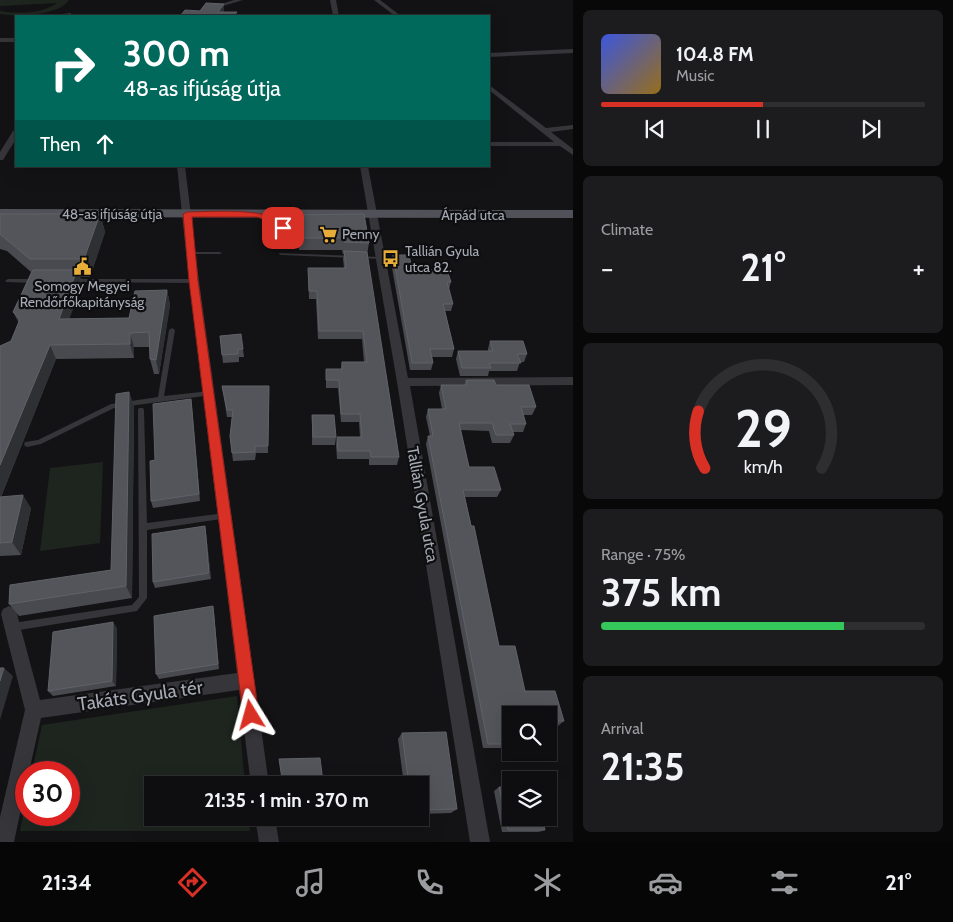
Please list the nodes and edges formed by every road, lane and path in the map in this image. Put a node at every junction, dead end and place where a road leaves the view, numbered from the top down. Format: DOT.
graph roads {
  1 [pos="240,0"];
  2 [pos="333,0"];
  3 [pos="376,0"];
  4 [pos="188,15"];
  5 [pos="336,15"];
  6 [pos="397,15"];
  7 [pos="0,40"];
  8 [pos="15,40"];
  9 [pos="573,51"];
  10 [pos="490,55"];
  11 [pos="490,88"];
  12 [pos="573,127"];
  13 [pos="544,131"];
  14 [pos="15,135"];
  15 [pos="490,144"];
  16 [pos="561,144"];
  17 [pos="15,153"];
  18 [pos="573,154"];
  19 [pos="2,156"];
  20 [pos="181,167"];
  21 [pos="364,167"];
  22 [pos="0,213"];
  23 [pos="187,214"];
  24 [pos="573,214"];
  25 [pos="257,215"];
  26 [pos="374,215"];
  27 [pos="280,237"];
  28 [pos="191,254"];
  29 [pos="220,254"];
  30 [pos="281,254"];
  31 [pos="381,258"];
  32 [pos="8,281"];
  33 [pos="38,281"];
  34 [pos="67,281"];
  35 [pos="194,281"];
  36 [pos="172,330"];
  37 [pos="573,381"];
  38 [pos="403,382"];
  39 [pos="210,393"];
  40 [pos="161,398"];
  41 [pos="141,410"];
  42 [pos="27,444"];
  43 [pos="225,516"];
  44 [pos="143,527"];
  45 [pos="11,620"];
  46 [pos="246,680"];
  47 [pos="34,710"];
  48 [pos="259,776"];
  49 [pos="266,826"];
  50 [pos="4,842"];
  51 [pos="268,842"];
  52 [pos="480,842"];
  1 -- 4 [label="street"];
  2 -- 5 [label="street"];
  3 -- 6 [label="street"];
  7 -- 8 [label="street"];
  9 -- 10 [label="street"];
  11 -- 13 [label="street"];
  12 -- 13 [label="street"];
  13 -- 16 [label="street"];
  14 -- 19 [label="street"];
  15 -- 16 [label="street"];
  16 -- 18 [label="street"];
  17 -- 19 [label="street"];
  20 -- 23 [label="street"];
  21 -- 26 [label="street, Tallián Gyula utca"];
  22 -- 23 [label="main road, 48-as ifjúság útja"];
  23 -- 25 [label="main road, 48-as ifjúság útja"];
  23 -- 28 [label="street"];
  24 -- 26 [label="main road, Árpád utca"];
  25 -- 26 [label="main road, 48-as ifjúság útja"];
  25 -- 27 [label="lane"];
  26 -- 31 [label="street, Tallián Gyula utca"];
  28 -- 29 [label="lane"];
  28 -- 35 [label="street"];
  30 -- 31 [label="lane"];
  31 -- 38 [label="street, Tallián Gyula utca"];
  32 -- 33 [label="lane"];
  34 -- 35 [label="lane"];
  35 -- 39 [label="street"];
  36 -- 40 [label="lane"];
  37 -- 38 [label="street"];
  38 -- 52 [label="street, Tallián Gyula utca"];
  39 -- 40 [label="lane"];
  39 -- 43 [label="street"];
  40 -- 42 [label="lane"];
  41 -- 44 [label="lane"];
  43 -- 44 [label="lane"];
  43 -- 46 [label="street"];
  44 -- 45 [label="lane"];
  45 -- 47 [label="street"];
  46 -- 47 [label="street, Takáts Gyula tér"];
  46 -- 48 [label="street"];
  47 -- 50 [label="street"];
  49 -- 51 [label="street"];
}
